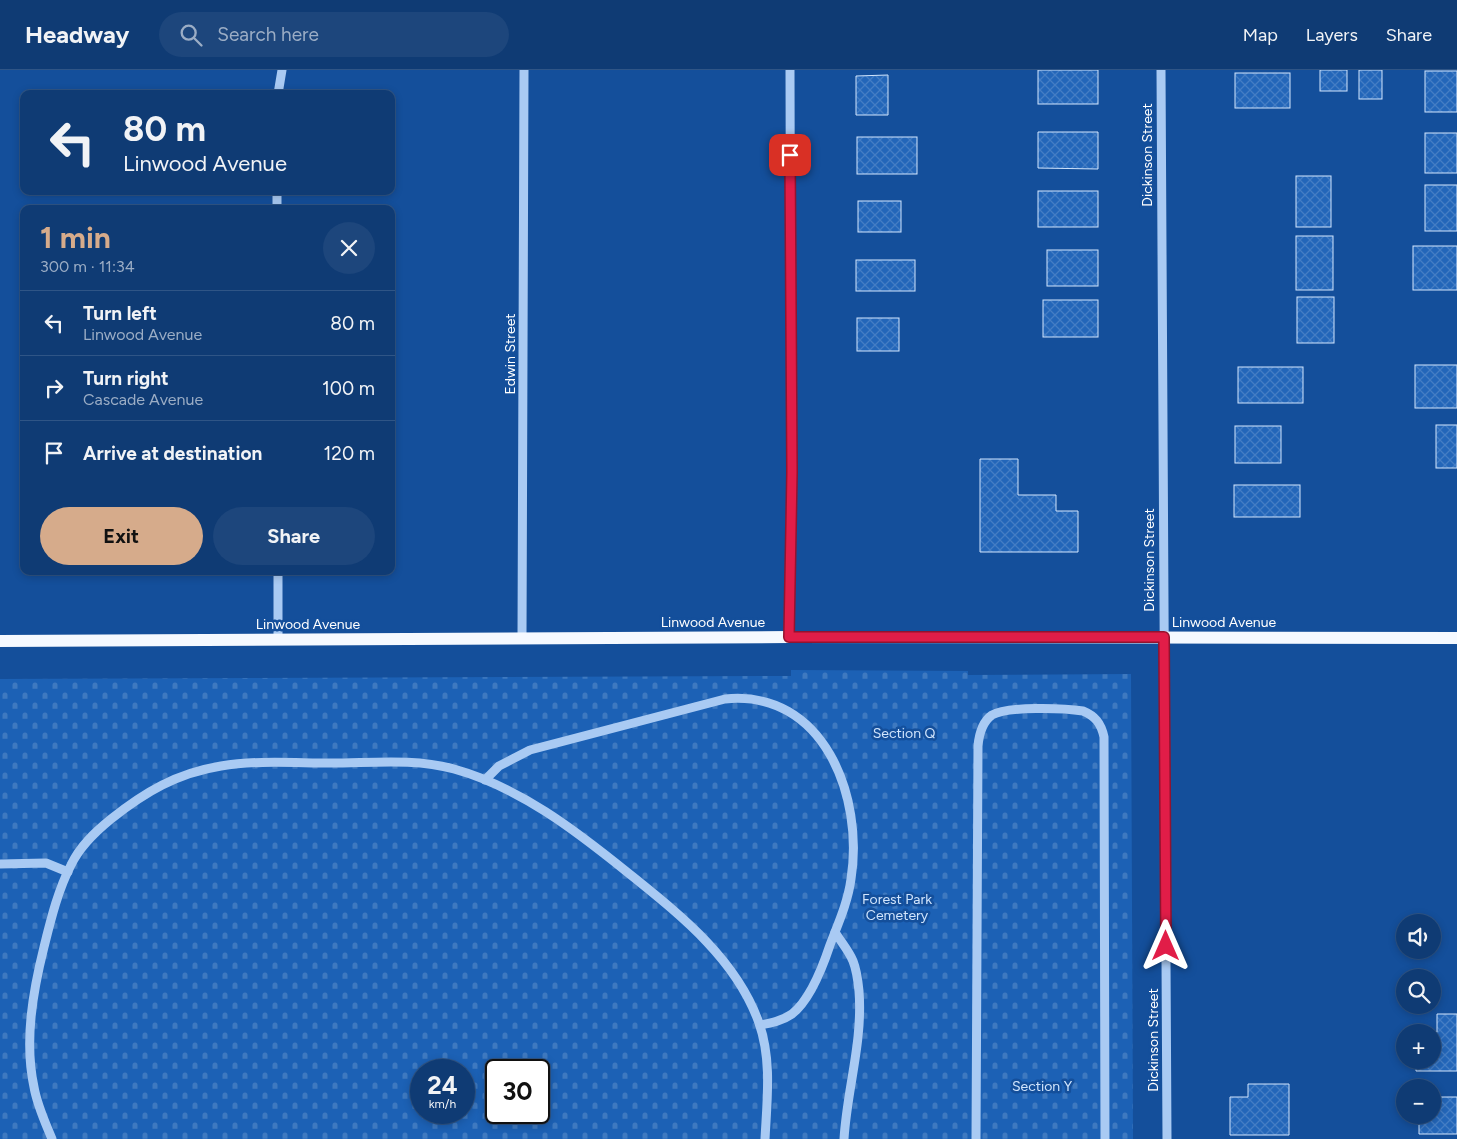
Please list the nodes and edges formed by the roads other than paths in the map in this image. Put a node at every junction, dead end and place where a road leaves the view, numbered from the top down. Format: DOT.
graph roads {
  1 [pos="282,70"];
  2 [pos="524,70"];
  3 [pos="790,70"];
  4 [pos="1161,70"];
  5 [pos="279,90"];
  6 [pos="278,575"];
  7 [pos="789,637"];
  8 [pos="1164,637"];
  9 [pos="522,638"];
  10 [pos="1457,638"];
  11 [pos="278,640"];
  12 [pos="0,641"];
  13 [pos="486,780"];
  14 [pos="0,864"];
  15 [pos="68,872"];
  16 [pos="835,932"];
  17 [pos="760,1025"];
  18 [pos="52,1139"];
  19 [pos="765,1139"];
  20 [pos="844,1139"];
  21 [pos="976,1139"];
  22 [pos="1105,1139"];
  23 [pos="1167,1139"];
  1 -- 5 [label="street"];
  2 -- 9 [label="street, Edwin Street"];
  3 -- 7 [label="street"];
  4 -- 8 [label="street, Dickinson Street"];
  6 -- 11 [label="street"];
  7 -- 8 [label="main road, Linwood Avenue"];
  7 -- 9 [label="main road, Linwood Avenue"];
  8 -- 10 [label="main road, Linwood Avenue"];
  8 -- 23 [label="street, Dickinson Street"];
  9 -- 11 [label="main road, Linwood Avenue"];
  11 -- 12 [label="main road, Linwood Avenue"];
  13 -- 15 [label="street"];
  13 -- 16 [label="street"];
  13 -- 17 [label="street"];
  14 -- 15 [label="street"];
  15 -- 18 [label="street"];
  16 -- 17 [label="street"];
  16 -- 20 [label="street"];
  17 -- 19 [label="street"];
  21 -- 22 [label="street"];
}
